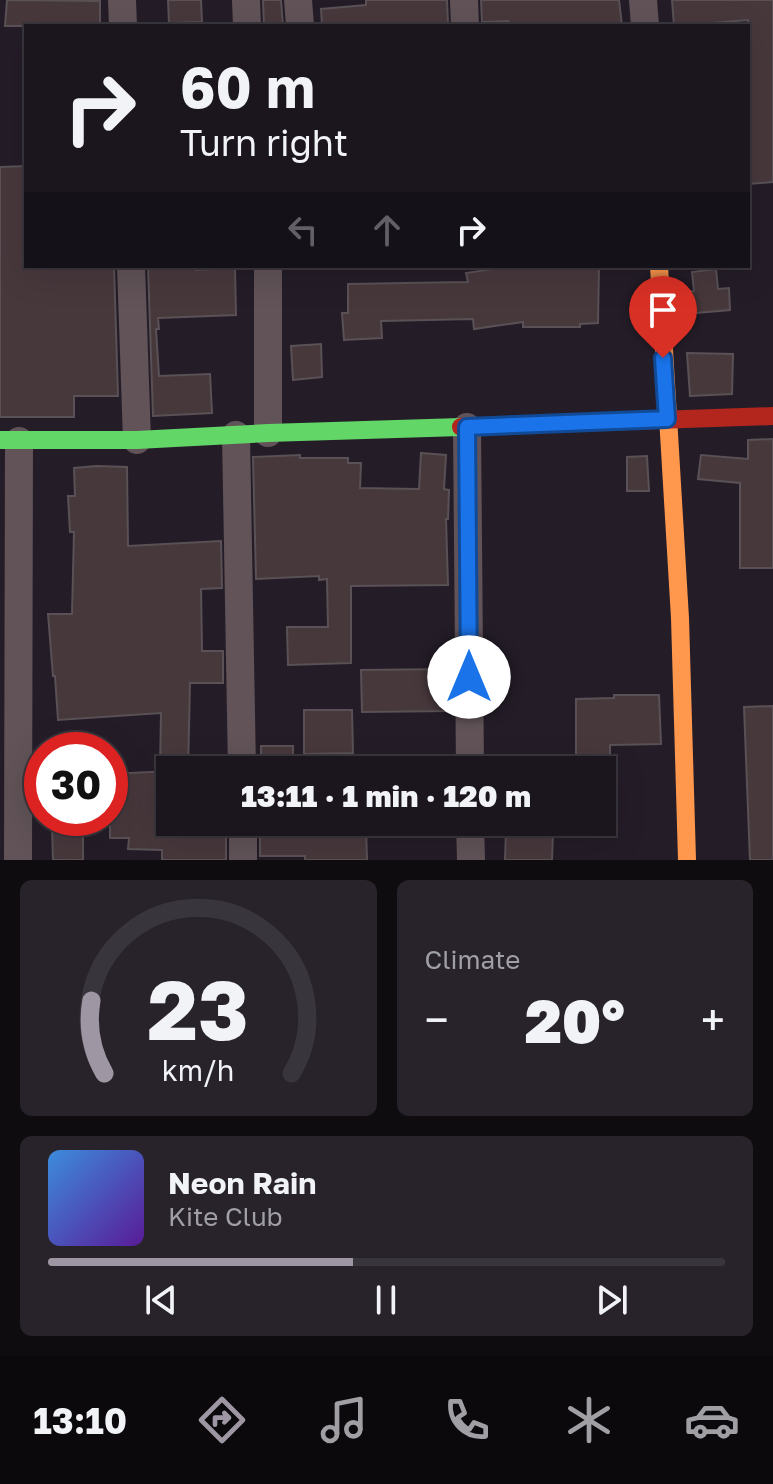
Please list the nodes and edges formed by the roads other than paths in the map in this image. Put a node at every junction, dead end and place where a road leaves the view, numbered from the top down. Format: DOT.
graph roads {
  1 [pos="122,0"];
  2 [pos="246,0"];
  3 [pos="298,0"];
  4 [pos="464,0"];
  5 [pos="643,0"];
  6 [pos="123,24"];
  7 [pos="247,24"];
  8 [pos="300,24"];
  9 [pos="465,24"];
  10 [pos="645,24"];
  11 [pos="131,268"];
  12 [pos="268,268"];
  13 [pos="659,268"];
  14 [pos="773,416"];
  15 [pos="667,419"];
  16 [pos="467,427"];
  17 [pos="268,433"];
  18 [pos="236,435"];
  19 [pos="137,440"];
  20 [pos="9,441"];
  21 [pos="242,756"];
  22 [pos="470,756"];
  23 [pos="243,836"];
  24 [pos="470,836"];
  25 [pos="18,860"];
  26 [pos="243,860"];
  27 [pos="471,860"];
  28 [pos="687,860"];
  1 -- 6 [label="street"];
  2 -- 7 [label="street"];
  3 -- 8 [label="street"];
  4 -- 9 [label="street"];
  5 -- 10 [label="street"];
  11 -- 19 [label="street"];
  12 -- 17 [label="street"];
  13 -- 15 [label="street"];
  14 -- 15 [label="street"];
  15 -- 16 [label="street"];
  15 -- 28 [label="street"];
  16 -- 17 [label="street"];
  16 -- 22 [label="street"];
  17 -- 18 [label="street"];
  18 -- 19 [label="street"];
  18 -- 21 [label="street"];
  19 -- 20 [label="street"];
  20 -- 25 [label="street"];
  23 -- 26 [label="street"];
  24 -- 27 [label="street"];
}
